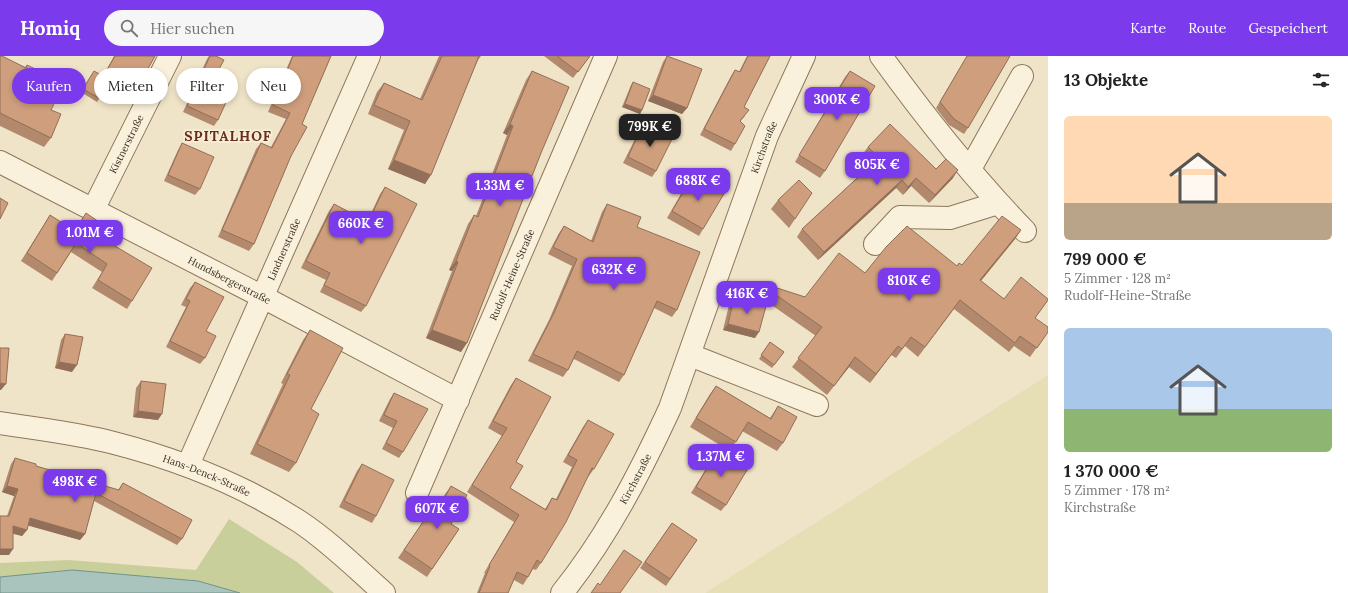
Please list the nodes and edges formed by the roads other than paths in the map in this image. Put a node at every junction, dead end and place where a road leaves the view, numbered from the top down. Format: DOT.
graph roads {
  1 [pos="170,56"];
  2 [pos="369,56"];
  3 [pos="606,56"];
  4 [pos="804,56"];
  5 [pos="881,56"];
  6 [pos="1022,76"];
  7 [pos="0,162"];
  8 [pos="970,169"];
  9 [pos="998,203"];
  10 [pos="93,210"];
  11 [pos="1025,230"];
  12 [pos="875,244"];
  13 [pos="261,296"];
  14 [pos="690,355"];
  15 [pos="458,400"];
  16 [pos="818,405"];
  17 [pos="0,423"];
  18 [pos="188,465"];
  19 [pos="417,493"];
  20 [pos="384,593"];
  21 [pos="562,593"];
  1 -- 10 [label="street, Kistnerstraße"];
  2 -- 13 [label="street, Lindnerstraße"];
  3 -- 15 [label="street, Rudolf-Heine-Straße"];
  4 -- 14 [label="street, Kirchstraße"];
  5 -- 8 [label="street"];
  6 -- 8 [label="street"];
  7 -- 10 [label="street, Hundsbergerstraße"];
  8 -- 9 [label="street"];
  9 -- 11 [label="street"];
  9 -- 12 [label="street"];
  10 -- 13 [label="street, Hundsbergerstraße"];
  13 -- 15 [label="street, Hundsbergerstraße"];
  13 -- 18 [label="street, Lindnerstraße"];
  14 -- 16 [label="street"];
  14 -- 21 [label="street, Kirchstraße"];
  15 -- 19 [label="street, Rudolf-Heine-Straße"];
  17 -- 18 [label="street, Hans-Denck-Straße"];
  18 -- 20 [label="street, Hans-Denck-Straße"];
}
